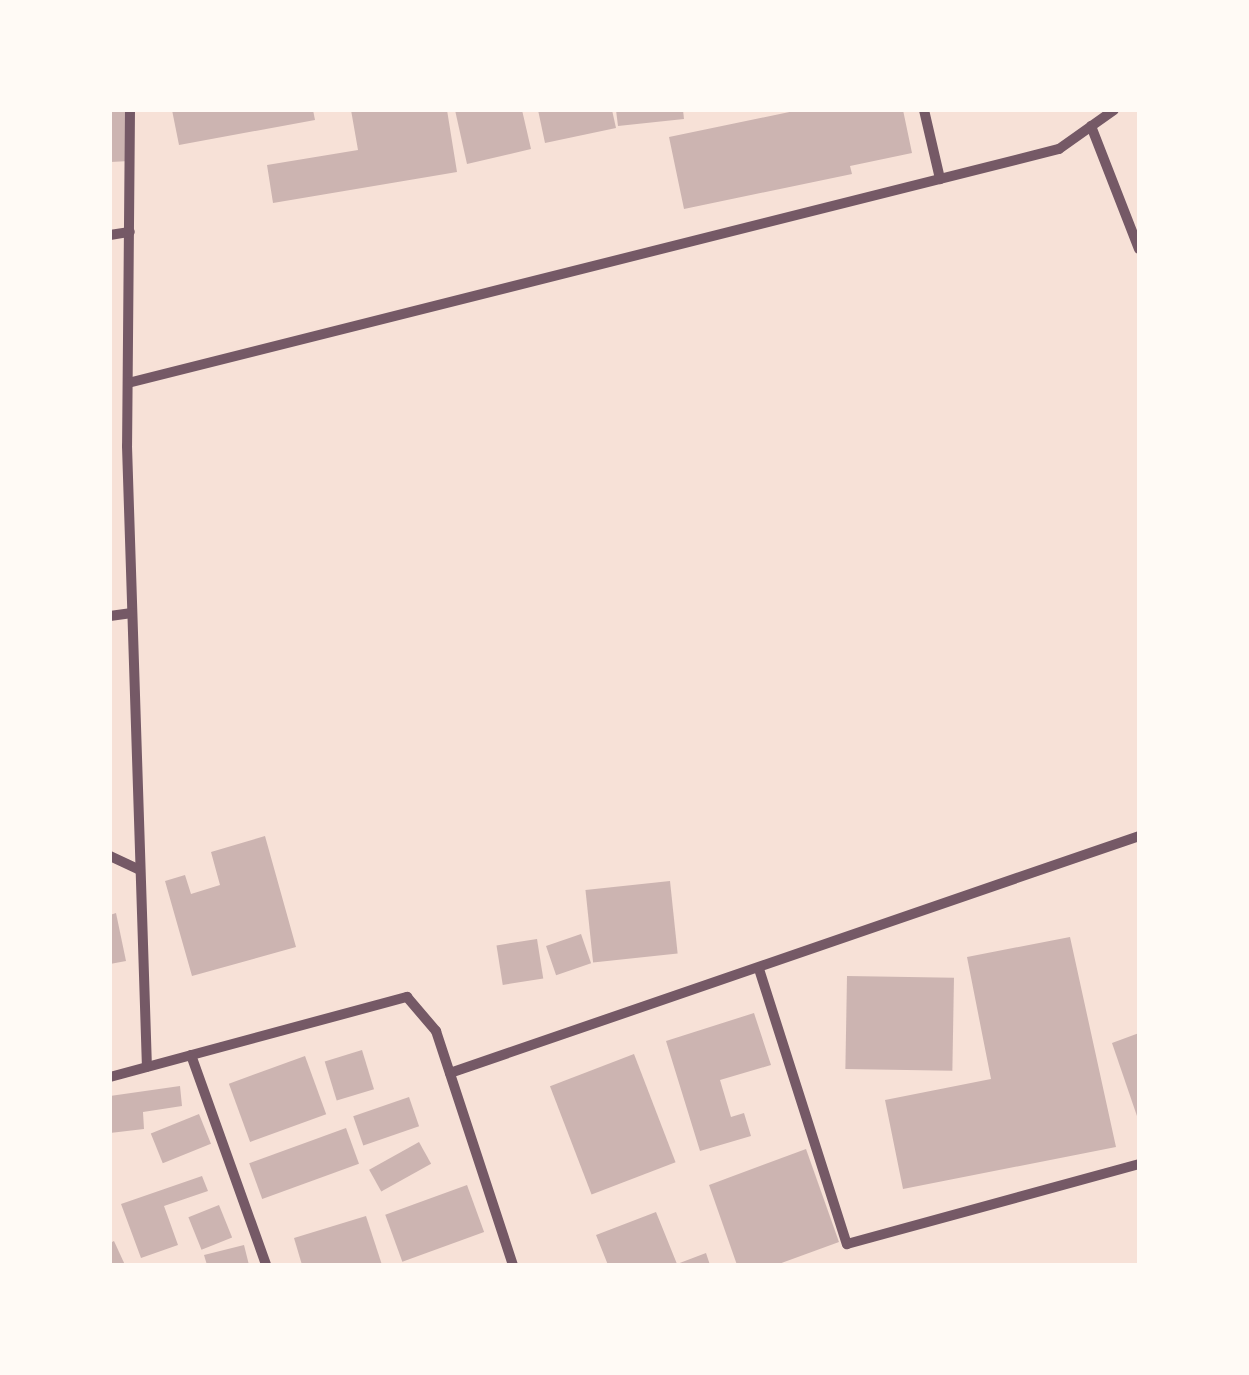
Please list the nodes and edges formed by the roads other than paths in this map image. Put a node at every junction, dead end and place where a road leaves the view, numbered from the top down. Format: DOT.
graph roads {
  1 [pos="130,110"];
  2 [pos="924,110"];
  3 [pos="1114,110"];
  4 [pos="1091,126"];
  5 [pos="940,179"];
  6 [pos="130,232"];
  7 [pos="110,235"];
  8 [pos="1139,249"];
  9 [pos="128,383"];
  10 [pos="132,613"];
  11 [pos="110,616"];
  12 [pos="1139,836"];
  13 [pos="110,856"];
  14 [pos="140,870"];
  15 [pos="759,970"];
  16 [pos="191,1055"];
  17 [pos="147,1067"];
  18 [pos="450,1073"];
  19 [pos="110,1077"];
  20 [pos="1139,1164"];
  21 [pos="266,1265"];
  22 [pos="513,1265"];
  1 -- 6 [label="street"];
  2 -- 5 [label="street"];
  3 -- 4 [label="street"];
  4 -- 5 [label="street"];
  4 -- 8 [label="street"];
  5 -- 9 [label="street"];
  6 -- 7 [label="street"];
  6 -- 9 [label="street"];
  9 -- 10 [label="street"];
  10 -- 11 [label="street"];
  10 -- 14 [label="street"];
  12 -- 15 [label="street"];
  13 -- 14 [label="street"];
  14 -- 17 [label="street"];
  15 -- 18 [label="street"];
  15 -- 20 [label="street"];
  16 -- 17 [label="street"];
  16 -- 18 [label="street"];
  16 -- 21 [label="street"];
  17 -- 19 [label="street"];
  18 -- 22 [label="street"];
}
